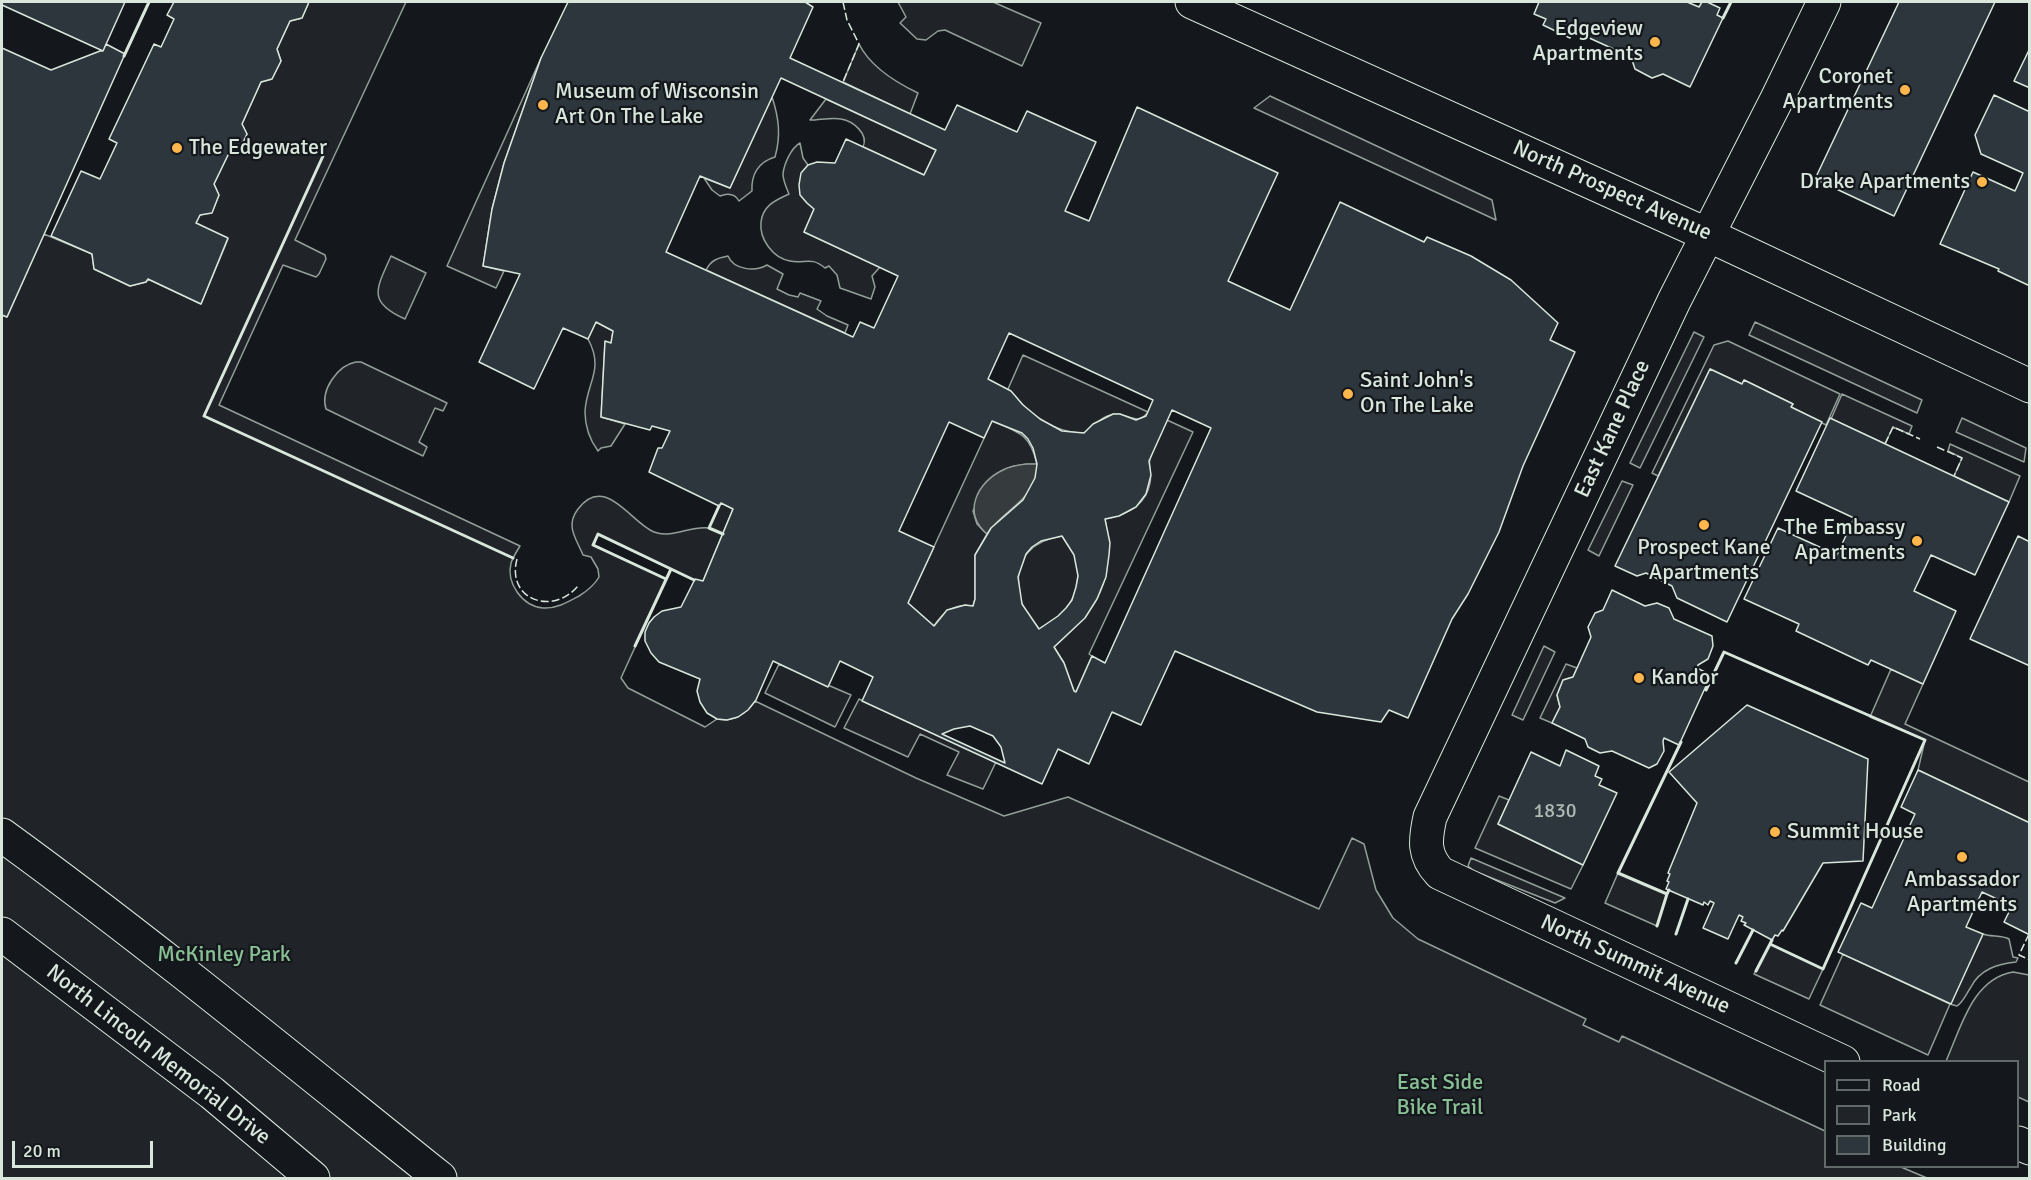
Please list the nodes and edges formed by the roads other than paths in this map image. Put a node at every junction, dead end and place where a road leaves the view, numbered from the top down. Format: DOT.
graph roads {
  1 [pos="1192,2"];
  2 [pos="1824,2"];
  3 [pos="1708,234"];
  4 [pos="2030,386"];
  5 [pos="2,835"];
  6 [pos="1431,863"];
  7 [pos="2,934"];
  8 [pos="1839,1060"];
  9 [pos="313,1179"];
  10 [pos="440,1179"];
  1 -- 3 [label="main road, North Prospect Avenue"];
  2 -- 3 [label="main road, East Kane Place"];
  3 -- 4 [label="main road, North Prospect Avenue"];
  3 -- 6 [label="main road, East Kane Place"];
  5 -- 10 [label="main road"];
  6 -- 8 [label="main road, North Summit Avenue"];
  7 -- 9 [label="main road, North Lincoln Memorial Drive"];
}
